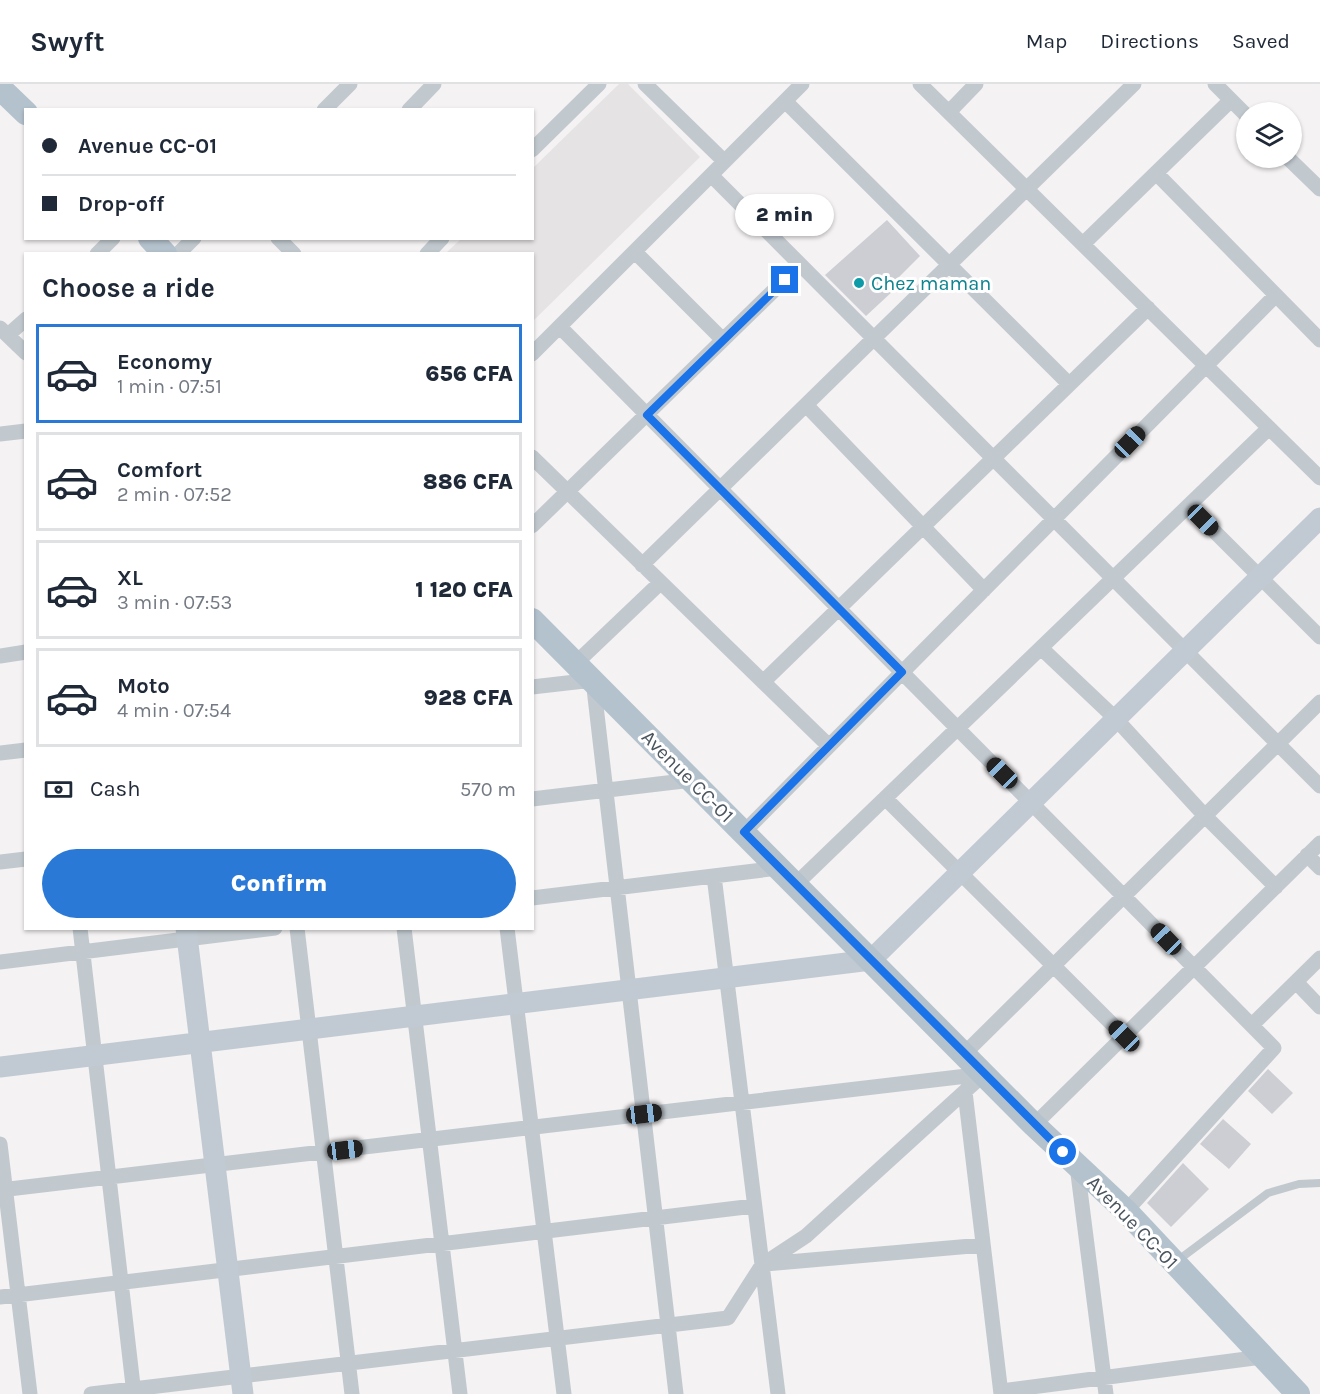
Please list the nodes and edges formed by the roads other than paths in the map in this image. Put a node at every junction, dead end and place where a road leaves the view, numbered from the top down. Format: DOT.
graph roads {
  1 [pos="350,84"];
  2 [pos="434,84"];
  3 [pos="599,84"];
  4 [pos="645,84"];
  5 [pos="802,84"];
  6 [pos="920,84"];
  7 [pos="976,84"];
  8 [pos="1134,84"];
  9 [pos="0,88"];
  10 [pos="1223,89"];
  11 [pos="785,101"];
  12 [pos="1236,104"];
  13 [pos="418,106"];
  14 [pos="326,108"];
  15 [pos="24,111"];
  16 [pos="949,112"];
  17 [pos="534,148"];
  18 [pos="724,162"];
  19 [pos="1298,168"];
  20 [pos="1156,173"];
  21 [pos="711,175"];
  22 [pos="1027,189"];
  23 [pos="1320,189"];
  24 [pos="111,240"];
  25 [pos="152,240"];
  26 [pos="192,240"];
  27 [pos="279,240"];
  28 [pos="1083,244"];
  29 [pos="99,252"];
  30 [pos="163,252"];
  31 [pos="180,252"];
  32 [pos="292,252"];
  33 [pos="634,252"];
  34 [pos="800,265"];
  35 [pos="949,265"];
  36 [pos="1276,295"];
  37 [pos="1148,308"];
  38 [pos="24,320"];
  39 [pos="560,327"];
  40 [pos="4,331"];
  41 [pos="874,339"];
  42 [pos="723,340"];
  43 [pos="1320,340"];
  44 [pos="24,351"];
  45 [pos="534,352"];
  46 [pos="1206,366"];
  47 [pos="1069,384"];
  48 [pos="806,405"];
  49 [pos="647,415"];
  50 [pos="1269,428"];
  51 [pos="24,430"];
  52 [pos="0,434"];
  53 [pos="993,458"];
  54 [pos="534,459"];
  55 [pos="1320,478"];
  56 [pos="720,489"];
  57 [pos="568,492"];
  58 [pos="1189,506"];
  59 [pos="1320,518"];
  60 [pos="1054,519"];
  61 [pos="534,524"];
  62 [pos="922,528"];
  63 [pos="642,565"];
  64 [pos="1260,577"];
  65 [pos="1113,578"];
  66 [pos="660,582"];
  67 [pos="984,590"];
  68 [pos="839,609"];
  69 [pos="534,622"];
  70 [pos="1320,637"];
  71 [pos="1041,648"];
  72 [pos="1185,651"];
  73 [pos="24,652"];
  74 [pos="0,656"];
  75 [pos="576,663"];
  76 [pos="902,672"];
  77 [pos="593,680"];
  78 [pos="763,682"];
  79 [pos="534,687"];
  80 [pos="1320,702"];
  81 [pos="1116,719"];
  82 [pos="958,728"];
  83 [pos="1278,744"];
  84 [pos="829,746"];
  85 [pos="24,750"];
  86 [pos="0,753"];
  87 [pos="692,780"];
  88 [pos="1320,786"];
  89 [pos="606,790"];
  90 [pos="885,798"];
  91 [pos="534,799"];
  92 [pos="1031,802"];
  93 [pos="1205,816"];
  94 [pos="744,832"];
  95 [pos="1320,843"];
  96 [pos="1307,855"];
  97 [pos="24,859"];
  98 [pos="0,862"];
  99 [pos="1320,868"];
  100 [pos="960,873"];
  101 [pos="714,876"];
  102 [pos="788,876"];
  103 [pos="617,887"];
  104 [pos="1276,887"];
  105 [pos="1124,896"];
  106 [pos="534,897"];
  107 [pos="80,930"];
  108 [pos="245,930"];
  109 [pos="297,930"];
  110 [pos="404,930"];
  111 [pos="507,930"];
  112 [pos="187,934"];
  113 [pos="82,952"];
  114 [pos="1320,958"];
  115 [pos="871,960"];
  116 [pos="0,962"];
  117 [pos="1053,966"];
  118 [pos="1194,967"];
  119 [pos="726,978"];
  120 [pos="1296,982"];
  121 [pos="629,990"];
  122 [pos="516,1004"];
  123 [pos="1320,1007"];
  124 [pos="415,1016"];
  125 [pos="1252,1025"];
  126 [pos="309,1029"];
  127 [pos="1124,1036"];
  128 [pos="201,1042"];
  129 [pos="964,1054"];
  130 [pos="94,1056"];
  131 [pos="0,1067"];
  132 [pos="984,1074"];
  133 [pos="965,1092"];
  134 [pos="742,1103"];
  135 [pos="644,1114"];
  136 [pos="1034,1125"];
  137 [pos="532,1128"];
  138 [pos="429,1140"];
  139 [pos="0,1144"];
  140 [pos="323,1152"];
  141 [pos="215,1165"];
  142 [pos="1077,1166"];
  143 [pos="109,1177"];
  144 [pos="1320,1183"];
  145 [pos="3,1190"];
  146 [pos="754,1206"];
  147 [pos="1126,1212"];
  148 [pos="656,1218"];
  149 [pos="544,1232"];
  150 [pos="442,1244"];
  151 [pos="983,1245"];
  152 [pos="336,1257"];
  153 [pos="1174,1263"];
  154 [pos="762,1265"];
  155 [pos="228,1270"];
  156 [pos="121,1282"];
  157 [pos="18,1294"];
  158 [pos="0,1297"];
  159 [pos="668,1325"];
  160 [pos="558,1339"];
  161 [pos="455,1351"];
  162 [pos="1262,1357"];
  163 [pos="348,1363"];
  164 [pos="242,1385"];
  165 [pos="1106,1387"];
  166 [pos="134,1391"];
  167 [pos="1001,1393"];
  168 [pos="30,1394"];
  169 [pos="91,1394"];
  170 [pos="352,1394"];
  171 [pos="460,1394"];
  172 [pos="564,1394"];
  173 [pos="676,1394"];
  174 [pos="778,1394"];
  175 [pos="1298,1394"];
  1 -- 14 [label="street"];
  2 -- 13 [label="street"];
  3 -- 17 [label="street"];
  4 -- 18 [label="street"];
  5 -- 11 [label="street"];
  6 -- 16 [label="street"];
  7 -- 16 [label="street"];
  8 -- 22 [label="street"];
  9 -- 15 [label="main road"];
  10 -- 12 [label="street"];
  10 -- 20 [label="street"];
  11 -- 18 [label="street"];
  11 -- 35 [label="street"];
  16 -- 22 [label="street"];
  18 -- 21 [label="street"];
  19 -- 23 [label="street"];
  20 -- 28 [label="street"];
  20 -- 36 [label="street"];
  21 -- 33 [label="street"];
  21 -- 34 [label="street"];
  22 -- 28 [label="street"];
  22 -- 35 [label="street"];
  24 -- 29 [label="street"];
  25 -- 30 [label="main road"];
  26 -- 31 [label="street"];
  27 -- 32 [label="street"];
  28 -- 37 [label="street"];
  33 -- 39 [label="street"];
  33 -- 42 [label="street"];
  34 -- 41 [label="street"];
  34 -- 42 [label="street"];
  35 -- 41 [label="street"];
  35 -- 47 [label="street"];
  36 -- 43 [label="street"];
  36 -- 46 [label="street"];
  37 -- 46 [label="street"];
  37 -- 47 [label="street"];
  38 -- 40 [label="street"];
  39 -- 45 [label="street"];
  39 -- 49 [label="street"];
  40 -- 44 [label="street"];
  41 -- 48 [label="street"];
  41 -- 53 [label="street"];
  42 -- 49 [label="street"];
  46 -- 50 [label="street"];
  46 -- 60 [label="street"];
  47 -- 53 [label="street"];
  48 -- 56 [label="street"];
  48 -- 62 [label="street"];
  49 -- 56 [label="street"];
  49 -- 57 [label="street"];
  50 -- 55 [label="street"];
  50 -- 58 [label="street"];
  51 -- 52 [label="street"];
  53 -- 60 [label="street"];
  53 -- 62 [label="street"];
  54 -- 57 [label="street"];
  56 -- 63 [label="street"];
  56 -- 68 [label="street"];
  57 -- 61 [label="street"];
  57 -- 63 [label="street"];
  58 -- 64 [label="street"];
  58 -- 65 [label="street"];
  59 -- 64 [label="street"];
  60 -- 65 [label="street"];
  60 -- 67 [label="street"];
  62 -- 67 [label="street"];
  62 -- 68 [label="street"];
  63 -- 66 [label="street"];
  64 -- 70 [label="street"];
  64 -- 72 [label="street"];
  65 -- 71 [label="street"];
  65 -- 72 [label="street"];
  66 -- 75 [label="street"];
  66 -- 78 [label="street"];
  67 -- 76 [label="street"];
  68 -- 76 [label="street"];
  68 -- 78 [label="street"];
  69 -- 75 [label="main road, Avenue CC-01"];
  71 -- 81 [label="street"];
  71 -- 82 [label="street"];
  72 -- 81 [label="street"];
  72 -- 83 [label="street"];
  73 -- 74 [label="street"];
  75 -- 77 [label="main road, Avenue CC-01"];
  76 -- 82 [label="street"];
  76 -- 84 [label="street"];
  77 -- 79 [label="street"];
  77 -- 87 [label="main road, Avenue CC-01"];
  77 -- 89 [label="street"];
  78 -- 84 [label="street"];
  80 -- 83 [label="street"];
  81 -- 92 [label="street"];
  81 -- 93 [label="street"];
  82 -- 90 [label="street"];
  82 -- 92 [label="street"];
  83 -- 88 [label="street"];
  83 -- 93 [label="street"];
  84 -- 94 [label="street"];
  85 -- 86 [label="street"];
  87 -- 89 [label="street"];
  87 -- 94 [label="main road, Avenue CC-01"];
  89 -- 91 [label="street"];
  89 -- 103 [label="street"];
  90 -- 100 [label="street"];
  90 -- 102 [label="street"];
  92 -- 100 [label="street"];
  92 -- 105 [label="street"];
  93 -- 104 [label="street"];
  93 -- 105 [label="street"];
  94 -- 102 [label="main road, Avenue CC-01"];
  95 -- 96 [label="street"];
  96 -- 99 [label="street"];
  96 -- 104 [label="street"];
  97 -- 98 [label="street"];
  100 -- 115 [label="street"];
  100 -- 117 [label="street"];
  101 -- 102 [label="street"];
  101 -- 103 [label="street"];
  101 -- 119 [label="street"];
  102 -- 115 [label="main road, Avenue CC-01"];
  103 -- 106 [label="street"];
  103 -- 121 [label="street"];
  104 -- 118 [label="street"];
  105 -- 117 [label="street"];
  105 -- 118 [label="street"];
  107 -- 113 [label="street"];
  108 -- 112 [label="street"];
  109 -- 126 [label="street"];
  110 -- 124 [label="street"];
  111 -- 122 [label="street"];
  112 -- 113 [label="street"];
  112 -- 128 [label="street"];
  113 -- 116 [label="street"];
  113 -- 130 [label="street"];
  114 -- 120 [label="street"];
  115 -- 119 [label="street"];
  115 -- 129 [label="main road, Avenue CC-01"];
  117 -- 127 [label="street"];
  117 -- 129 [label="street"];
  118 -- 125 [label="street"];
  118 -- 127 [label="street"];
  119 -- 121 [label="street"];
  119 -- 134 [label="street"];
  120 -- 123 [label="street"];
  120 -- 125 [label="street"];
  121 -- 122 [label="street"];
  121 -- 135 [label="street"];
  122 -- 124 [label="street"];
  122 -- 137 [label="street"];
  124 -- 126 [label="street"];
  124 -- 138 [label="street"];
  125 -- 147 [label="street"];
  126 -- 128 [label="street"];
  126 -- 140 [label="street"];
  127 -- 136 [label="street"];
  128 -- 130 [label="street"];
  128 -- 141 [label="street"];
  129 -- 132 [label="main road, Avenue CC-01"];
  130 -- 131 [label="street"];
  130 -- 143 [label="street"];
  132 -- 133 [label="street"];
  132 -- 134 [label="street"];
  132 -- 136 [label="main road, Avenue CC-01"];
  133 -- 151 [label="street"];
  133 -- 154 [label="street"];
  134 -- 135 [label="street"];
  134 -- 146 [label="street"];
  135 -- 137 [label="street"];
  135 -- 148 [label="street"];
  136 -- 142 [label="main road, Avenue CC-01"];
  137 -- 138 [label="street"];
  137 -- 149 [label="street"];
  138 -- 140 [label="street"];
  138 -- 150 [label="street"];
  139 -- 145 [label="street"];
  140 -- 141 [label="street"];
  140 -- 152 [label="street"];
  141 -- 143 [label="street"];
  141 -- 155 [label="street"];
  142 -- 147 [label="main road, Avenue CC-01"];
  142 -- 165 [label="street"];
  143 -- 145 [label="street"];
  143 -- 156 [label="street"];
  144 -- 153 [label="lane"];
  145 -- 157 [label="street"];
  146 -- 148 [label="street"];
  146 -- 154 [label="street"];
  147 -- 153 [label="main road, Avenue CC-01"];
  148 -- 149 [label="street"];
  148 -- 159 [label="street"];
  149 -- 150 [label="street"];
  149 -- 160 [label="street"];
  150 -- 152 [label="street"];
  150 -- 161 [label="street"];
  151 -- 154 [label="street"];
  151 -- 167 [label="street"];
  152 -- 155 [label="street"];
  152 -- 163 [label="street"];
  153 -- 162 [label="main road, Avenue CC-01"];
  154 -- 159 [label="street"];
  154 -- 174 [label="street"];
  155 -- 156 [label="street"];
  155 -- 164 [label="street"];
  156 -- 157 [label="street"];
  156 -- 166 [label="street"];
  157 -- 158 [label="street"];
  157 -- 168 [label="street"];
  159 -- 160 [label="street"];
  159 -- 173 [label="street"];
  160 -- 161 [label="street"];
  160 -- 172 [label="street"];
  161 -- 163 [label="street"];
  161 -- 171 [label="street"];
  162 -- 165 [label="street"];
  162 -- 175 [label="main road, Avenue CC-01"];
  163 -- 164 [label="street"];
  163 -- 170 [label="street"];
  164 -- 166 [label="street"];
  165 -- 167 [label="street"];
  166 -- 169 [label="street"];
}
